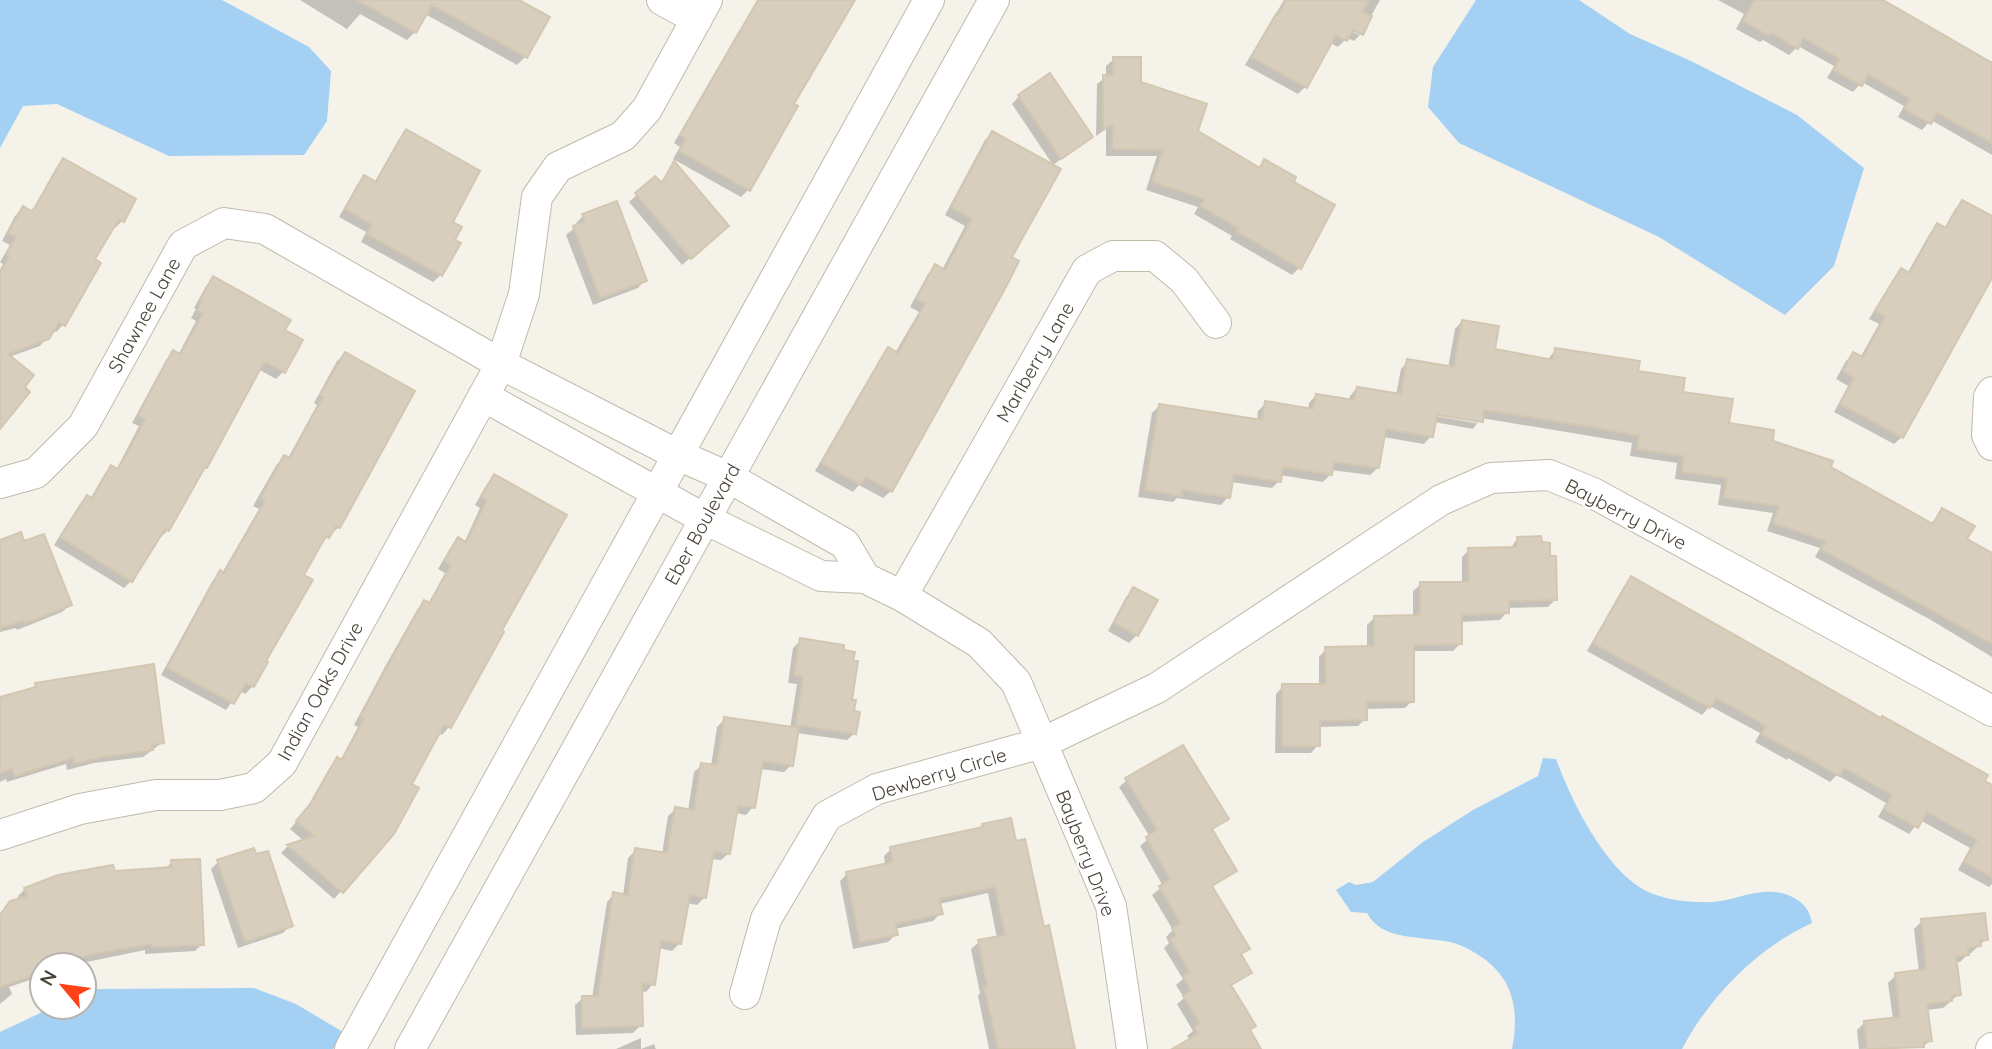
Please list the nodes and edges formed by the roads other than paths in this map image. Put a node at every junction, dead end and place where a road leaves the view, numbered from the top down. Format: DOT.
graph roads {
  1 [pos="662,0"];
  2 [pos="929,0"];
  3 [pos="994,0"];
  4 [pos="702,10"];
  5 [pos="1216,323"];
  6 [pos="501,364"];
  7 [pos="1992,392"];
  8 [pos="483,396"];
  9 [pos="570,400"];
  10 [pos="550,434"];
  11 [pos="1992,445"];
  12 [pos="678,454"];
  13 [pos="728,477"];
  14 [pos="0,483"];
  15 [pos="657,494"];
  16 [pos="705,519"];
  17 [pos="865,578"];
  18 [pos="902,596"];
  19 [pos="1992,711"];
  20 [pos="1042,743"];
  21 [pos="0,835"];
  22 [pos="745,994"];
  23 [pos="350,1049"];
  24 [pos="410,1049"];
  25 [pos="1132,1049"];
  1 -- 4 [label="street"];
  2 -- 12 [label="street"];
  3 -- 13 [label="street, Eber Boulevard"];
  4 -- 6 [label="street, Indian Oaks Drive"];
  5 -- 18 [label="street, Marlberry Lane"];
  6 -- 8 [label="street, Indian Oaks Drive"];
  6 -- 9 [label="street"];
  6 -- 14 [label="street, Shawnee Lane"];
  7 -- 11 [label="street"];
  8 -- 10 [label="street"];
  8 -- 21 [label="street, Indian Oaks Drive"];
  9 -- 10 [label="street"];
  9 -- 12 [label="street"];
  10 -- 15 [label="street"];
  12 -- 13 [label="street"];
  12 -- 15 [label="street"];
  13 -- 16 [label="street, Eber Boulevard"];
  13 -- 17 [label="street"];
  15 -- 16 [label="street, Bayberry Drive"];
  15 -- 23 [label="street"];
  16 -- 17 [label="street, Bayberry Drive"];
  16 -- 24 [label="street, Eber Boulevard"];
  17 -- 18 [label="street, Bayberry Drive"];
  18 -- 20 [label="street, Bayberry Drive"];
  19 -- 20 [label="street, Bayberry Drive"];
  20 -- 22 [label="street, Dewberry Circle"];
  20 -- 25 [label="street, Bayberry Drive"];
}
